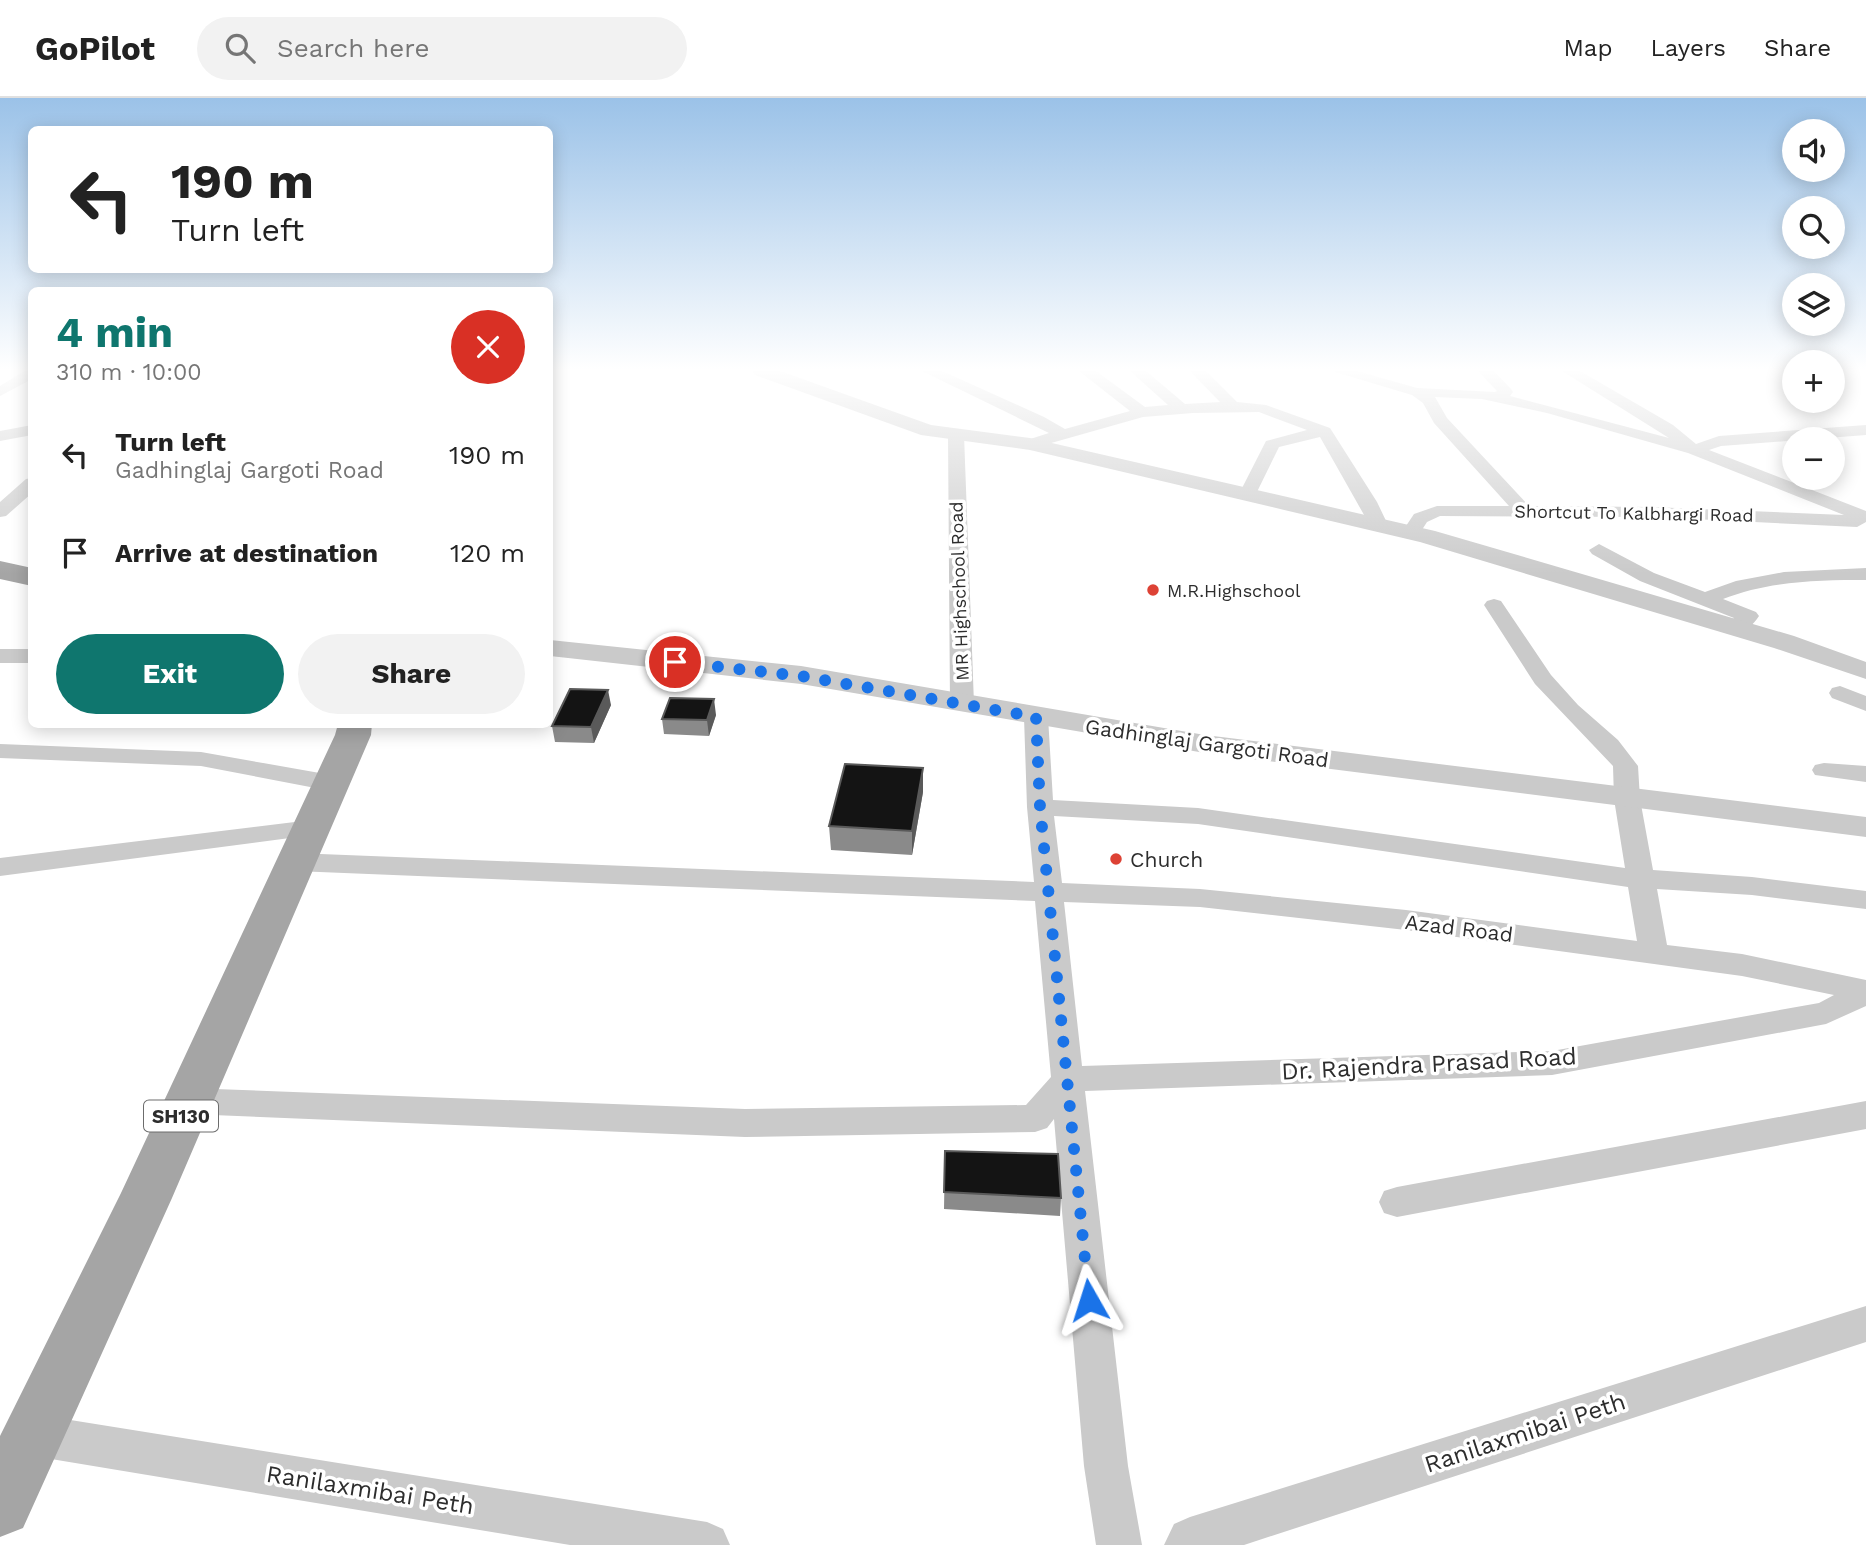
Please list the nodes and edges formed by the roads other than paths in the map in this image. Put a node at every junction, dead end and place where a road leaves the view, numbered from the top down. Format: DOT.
graph roads {
  1 [pos="956,439"];
  2 [pos="979,439"];
  3 [pos="1050,439"];
  4 [pos="1294,439"];
  5 [pos="1329,439"];
  6 [pos="1457,439"];
  7 [pos="1652,439"];
  8 [pos="1680,439"];
  9 [pos="1752,439"];
  10 [pos="1030,444"];
  11 [pos="1694,450"];
  12 [pos="28,487"];
  13 [pos="1248,494"];
  14 [pos="1523,510"];
  15 [pos="0,512"];
  16 [pos="1866,519"];
  17 [pos="1380,525"];
  18 [pos="1411,532"];
  19 [pos="1599,550"];
  20 [pos="0,570"];
  21 [pos="1866,574"];
  22 [pos="28,576"];
  23 [pos="1705,599"];
  24 [pos="1494,605"];
  25 [pos="1736,627"];
  26 [pos="553,648"];
  27 [pos="0,656"];
  28 [pos="28,656"];
  29 [pos="1866,671"];
  30 [pos="1840,693"];
  31 [pos="962,704"];
  32 [pos="1866,704"];
  33 [pos="1036,717"];
  34 [pos="353,728"];
  35 [pos="0,751"];
  36 [pos="1824,770"];
  37 [pos="1866,774"];
  38 [pos="331,783"];
  39 [pos="1627,799"];
  40 [pos="1040,807"];
  41 [pos="1866,827"];
  42 [pos="303,845"];
  43 [pos="0,867"];
  44 [pos="1641,879"];
  45 [pos="1049,890"];
  46 [pos="1866,900"];
  47 [pos="1654,953"];
  48 [pos="1866,992"];
  49 [pos="1068,1079"];
  50 [pos="188,1101"];
  51 [pos="1866,1115"];
  52 [pos="1397,1202"];
  53 [pos="1866,1324"];
  54 [pos="33,1435"];
  55 [pos="0,1505"];
  56 [pos="707,1545"];
  57 [pos="1119,1545"];
  58 [pos="1187,1545"];
  1 -- 31 [label="street, MR Highschool Road"];
  2 -- 10 [label="street"];
  3 -- 10 [label="street"];
  4 -- 13 [label="street"];
  5 -- 17 [label="street"];
  6 -- 14 [label="street"];
  7 -- 11 [label="street"];
  8 -- 11 [label="street"];
  9 -- 11 [label="street"];
  10 -- 13 [label="street"];
  11 -- 16 [label="street"];
  12 -- 15 [label="street"];
  13 -- 17 [label="street"];
  14 -- 16 [label="street, Shortcut To Kalbhargi Road"];
  14 -- 18 [label="street, Shortcut To Kalbhargi Road"];
  17 -- 18 [label="street"];
  18 -- 25 [label="street"];
  19 -- 23 [label="street"];
  20 -- 22 [label="main road"];
  21 -- 23 [label="street"];
  23 -- 25 [label="street"];
  24 -- 39 [label="street"];
  25 -- 29 [label="street"];
  26 -- 31 [label="street, Gadhinglaj Gargoti Road"];
  27 -- 28 [label="street"];
  30 -- 32 [label="street"];
  31 -- 33 [label="street, Gadhinglaj Gargoti Road"];
  33 -- 39 [label="street, Gadhinglaj Gargoti Road"];
  33 -- 40 [label="street"];
  34 -- 38 [label="main road, SH130"];
  35 -- 38 [label="street"];
  36 -- 37 [label="street"];
  38 -- 42 [label="main road, SH130"];
  39 -- 41 [label="street, Gadhinglaj Gargoti Road"];
  39 -- 44 [label="street"];
  40 -- 44 [label="street"];
  40 -- 45 [label="street"];
  42 -- 43 [label="street, Azad Road"];
  42 -- 45 [label="street, Azad Road"];
  42 -- 50 [label="main road, SH130"];
  44 -- 46 [label="street"];
  44 -- 47 [label="street"];
  45 -- 47 [label="street, Azad Road"];
  45 -- 49 [label="street"];
  47 -- 48 [label="street, Azad Road"];
  48 -- 49 [label="street, Dr. Rajendra Prasad Road"];
  49 -- 50 [label="street"];
  49 -- 57 [label="street"];
  50 -- 54 [label="main road, SH130"];
  51 -- 52 [label="street"];
  53 -- 58 [label="street, Ranilaxmibai Peth"];
  54 -- 55 [label="main road, SH130"];
  54 -- 56 [label="street, Ranilaxmibai Peth"];
}
